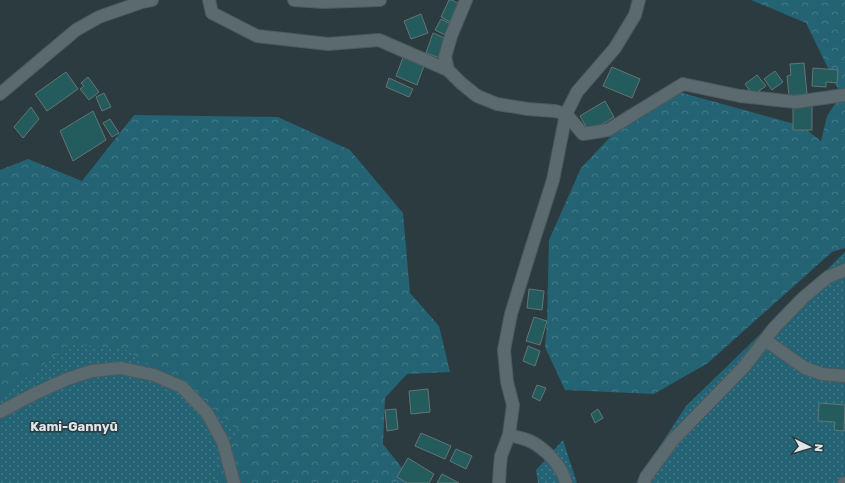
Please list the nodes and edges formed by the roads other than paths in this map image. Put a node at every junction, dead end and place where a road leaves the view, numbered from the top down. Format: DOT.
graph roads {
  1 [pos="152,0"];
  2 [pos="209,0"];
  3 [pos="294,0"];
  4 [pos="380,0"];
  5 [pos="466,0"];
  6 [pos="639,0"];
  7 [pos="448,70"];
  8 [pos="0,94"];
  9 [pos="845,95"];
  10 [pos="566,114"];
  11 [pos="845,270"];
  12 [pos="765,340"];
  13 [pos="845,376"];
  14 [pos="0,412"];
  15 [pos="509,435"];
  16 [pos="234,483"];
  17 [pos="499,483"];
  18 [pos="566,483"];
  19 [pos="644,483"];
  1 -- 8 [label="street"];
  2 -- 7 [label="street"];
  3 -- 4 [label="street"];
  5 -- 7 [label="street"];
  6 -- 10 [label="street"];
  7 -- 10 [label="street"];
  9 -- 10 [label="street"];
  10 -- 15 [label="street"];
  11 -- 12 [label="street"];
  12 -- 13 [label="street"];
  12 -- 19 [label="street"];
  14 -- 16 [label="street"];
  15 -- 17 [label="street"];
  15 -- 18 [label="street"];
}
